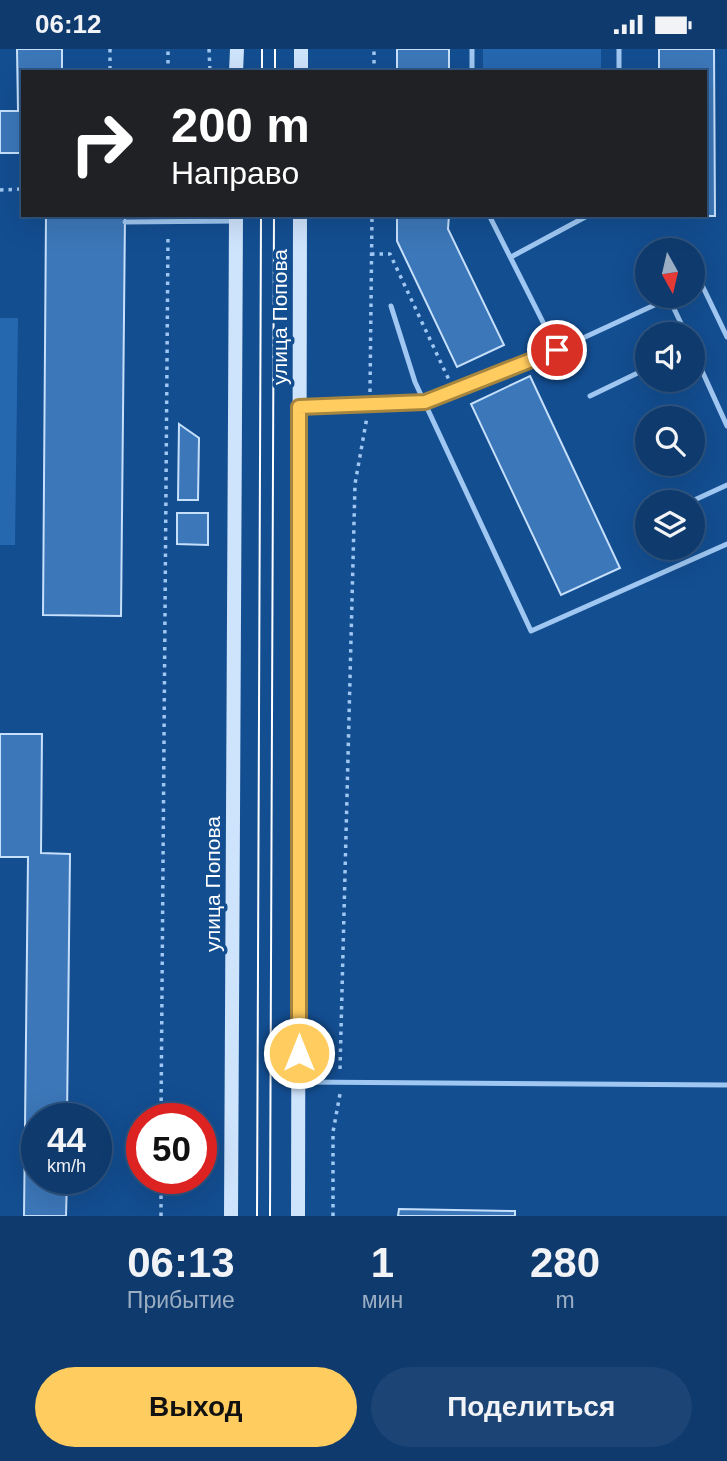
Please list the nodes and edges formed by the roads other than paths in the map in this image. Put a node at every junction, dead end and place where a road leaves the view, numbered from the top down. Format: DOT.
graph roads {
  1 [pos="237,49"];
  2 [pos="301,49"];
  3 [pos="472,49"];
  4 [pos="619,49"];
  5 [pos="236,70"];
  6 [pos="301,70"];
  7 [pos="472,70"];
  8 [pos="619,70"];
  9 [pos="300,217"];
  10 [pos="490,217"];
  11 [pos="585,217"];
  12 [pos="236,218"];
  13 [pos="125,222"];
  14 [pos="511,257"];
  15 [pos="705,290"];
  16 [pos="391,306"];
  17 [pos="647,308"];
  18 [pos="727,337"];
  19 [pos="557,350"];
  20 [pos="635,374"];
  21 [pos="705,377"];
  22 [pos="590,396"];
  23 [pos="425,402"];
  24 [pos="299,407"];
  25 [pos="727,426"];
  26 [pos="727,485"];
  27 [pos="705,495"];
  28 [pos="727,544"];
  29 [pos="299,1081"];
  30 [pos="727,1085"];
  31 [pos="231,1216"];
  32 [pos="298,1216"];
  1 -- 5 [label="main road"];
  2 -- 6 [label="main road"];
  3 -- 7 [label="lane"];
  4 -- 8 [label="lane"];
  9 -- 24 [label="main road, улица Попова"];
  10 -- 14 [label="lane"];
  11 -- 14 [label="lane"];
  12 -- 13 [label="lane"];
  12 -- 31 [label="main road, улица Попова"];
  14 -- 19 [label="lane"];
  15 -- 18 [label="lane"];
  16 -- 23 [label="lane"];
  17 -- 19 [label="lane"];
  19 -- 23 [label="lane"];
  20 -- 22 [label="lane"];
  21 -- 25 [label="lane"];
  23 -- 24 [label="lane"];
  23 -- 28 [label="lane"];
  24 -- 29 [label="main road, улица Попова"];
  26 -- 27 [label="lane"];
  29 -- 30 [label="lane"];
  29 -- 32 [label="main road, улица Попова"];
}
